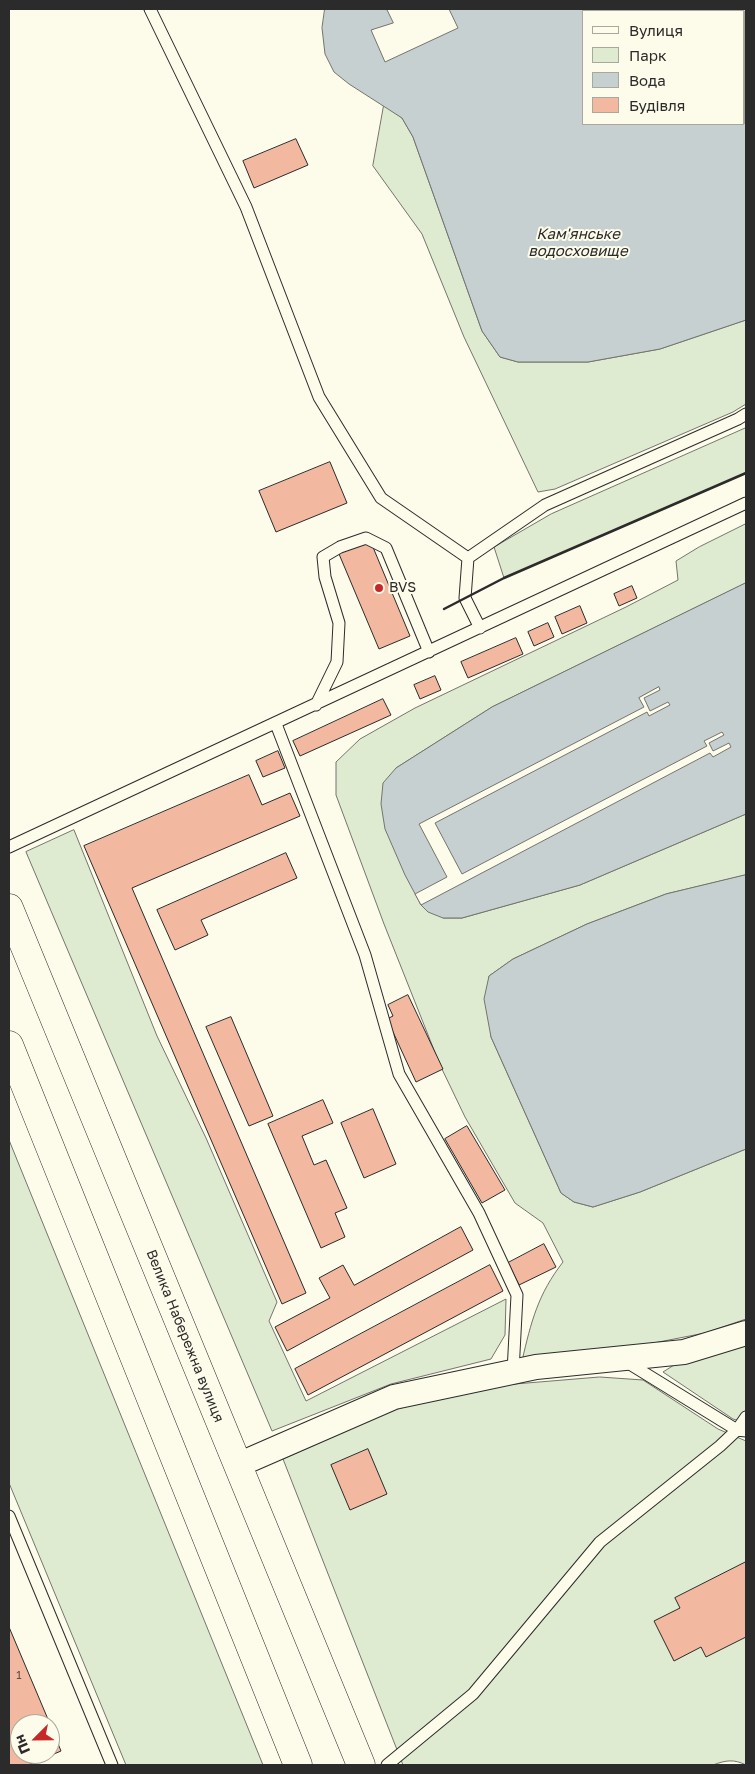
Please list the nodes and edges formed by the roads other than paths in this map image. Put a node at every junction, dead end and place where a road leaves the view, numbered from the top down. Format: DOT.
graph roads {
  1 [pos="150,9"];
  2 [pos="746,414"];
  3 [pos="746,503"];
  4 [pos="468,558"];
  5 [pos="480,628"];
  6 [pos="429,652"];
  7 [pos="316,705"];
  8 [pos="276,724"];
  9 [pos="9,848"];
  10 [pos="9,908"];
  11 [pos="9,1044"];
  12 [pos="746,1333"];
  13 [pos="621,1358"];
  14 [pos="513,1372"];
  15 [pos="746,1417"];
  16 [pos="742,1431"];
  17 [pos="238,1465"];
  18 [pos="9,1516"];
  19 [pos="112,1765"];
  20 [pos="298,1765"];
  21 [pos="361,1765"];
  22 [pos="387,1765"];
  1 -- 4 [label="lane"];
  2 -- 4 [label="lane"];
  3 -- 5 [label="lane"];
  4 -- 5 [label="lane"];
  5 -- 6 [label="lane"];
  6 -- 7 [label="lane"];
  6 -- 7 [label="lane"];
  7 -- 8 [label="lane"];
  8 -- 9 [label="lane"];
  8 -- 14 [label="lane"];
  10 -- 17 [label="street, Велика Набережна вулиця"];
  11 -- 20 [label="street"];
  12 -- 13 [label="street"];
  13 -- 14 [label="street"];
  13 -- 16 [label="lane"];
  14 -- 17 [label="street"];
  15 -- 16 [label="lane"];
  16 -- 22 [label="lane"];
  17 -- 21 [label="street, Велика Набережна вулиця"];
  18 -- 19 [label="lane"];
}
